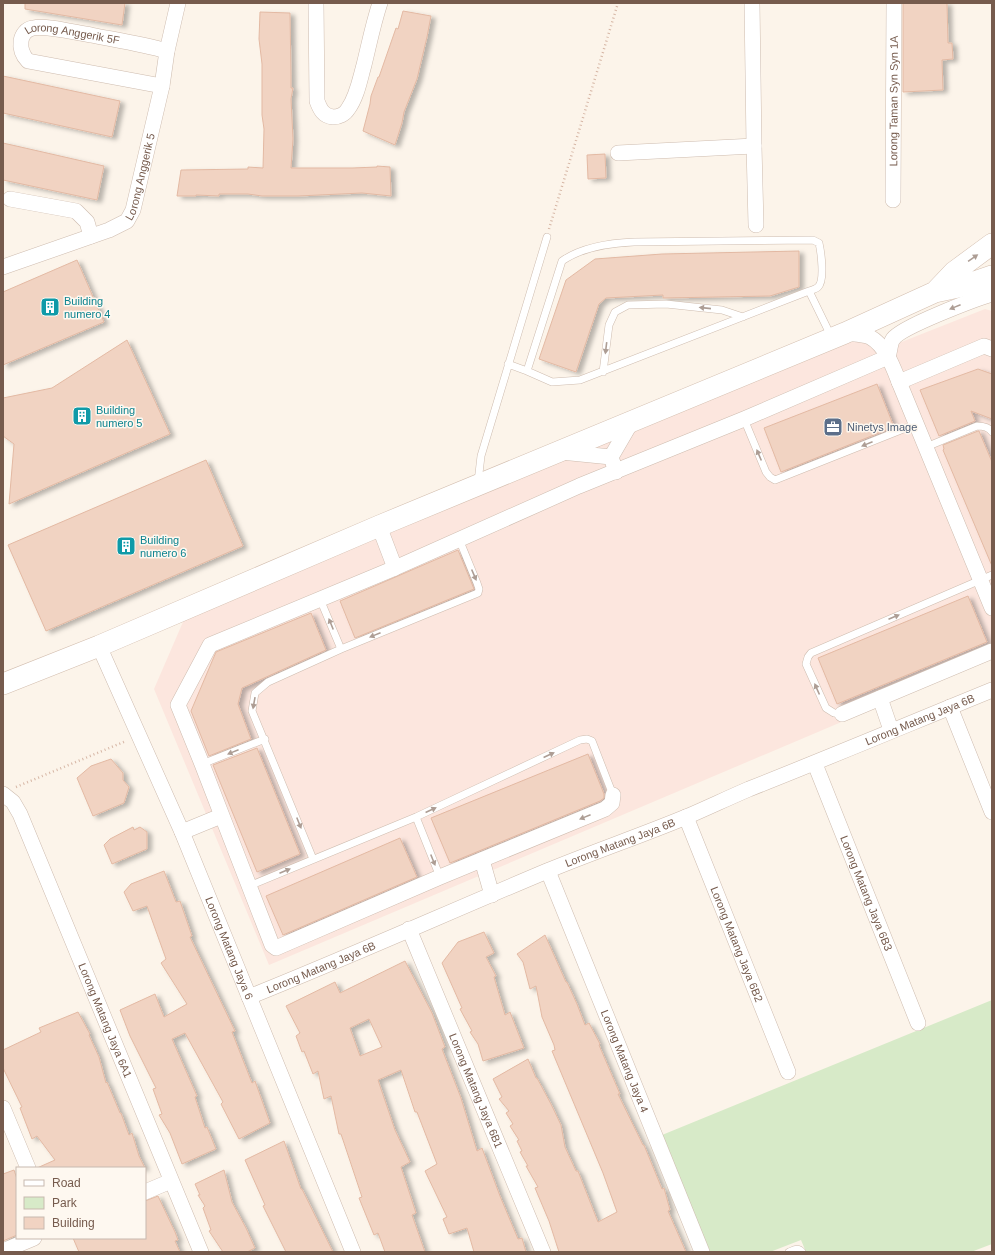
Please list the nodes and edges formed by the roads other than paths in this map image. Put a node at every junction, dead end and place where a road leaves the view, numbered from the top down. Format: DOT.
graph roads {
  1 [pos="178,3"];
  2 [pos="316,3"];
  3 [pos="380,3"];
  4 [pos="752,3"];
  5 [pos="894,3"];
  6 [pos="167,51"];
  7 [pos="162,86"];
  8 [pos="754,146"];
  9 [pos="618,153"];
  10 [pos="10,199"];
  11 [pos="893,200"];
  12 [pos="756,225"];
  13 [pos="91,236"];
  14 [pos="547,237"];
  15 [pos="992,244"];
  16 [pos="3,266"];
  17 [pos="992,276"];
  18 [pos="809,291"];
  19 [pos="935,292"];
  20 [pos="992,294"];
  21 [pos="743,317"];
  22 [pos="839,336"];
  23 [pos="992,349"];
  24 [pos="888,357"];
  25 [pos="508,364"];
  26 [pos="527,371"];
  27 [pos="603,372"];
  28 [pos="900,382"];
  29 [pos="744,419"];
  30 [pos="632,421"];
  31 [pos="916,424"];
  32 [pos="992,432"];
  33 [pos="926,447"];
  34 [pos="560,452"];
  35 [pos="612,457"];
  36 [pos="616,472"];
  37 [pos="478,486"];
  38 [pos="379,526"];
  39 [pos="458,539"];
  40 [pos="395,568"];
  41 [pos="986,577"];
  42 [pos="320,600"];
  43 [pos="992,608"];
  44 [pos="99,646"];
  45 [pos="341,650"];
  46 [pos="992,651"];
  47 [pos="3,684"];
  48 [pos="992,690"];
  49 [pos="880,698"];
  50 [pos="950,707"];
  51 [pos="842,714"];
  52 [pos="892,730"];
  53 [pos="265,739"];
  54 [pos="202,764"];
  55 [pos="815,764"];
  56 [pos="6,792"];
  57 [pos="613,795"];
  58 [pos="992,812"];
  59 [pos="221,816"];
  60 [pos="416,816"];
  61 [pos="686,817"];
  62 [pos="182,832"];
  63 [pos="313,859"];
  64 [pos="482,860"];
  65 [pos="548,871"];
  66 [pos="440,877"];
  67 [pos="249,886"];
  68 [pos="492,895"];
  69 [pos="409,930"];
  70 [pos="249,997"];
  71 [pos="918,1023"];
  72 [pos="788,1072"];
  73 [pos="3,1108"];
  74 [pos="28,1167"];
  75 [pos="171,1181"];
  76 [pos="146,1192"];
  77 [pos="32,1239"];
  78 [pos="3,1251"];
  79 [pos="201,1252"];
  80 [pos="353,1252"];
  81 [pos="543,1252"];
  82 [pos="702,1252"];
  83 [pos="789,1252"];
  84 [pos="802,1252"];
  1 -- 6 [label="street, Lorong Anggerik 5"];
  2 -- 3 [label="street"];
  4 -- 8 [label="street"];
  5 -- 11 [label="street, Lorong Taman Syn Syn 1A"];
  6 -- 7 [label="street, Lorong Anggerik 5"];
  6 -- 7 [label="street, Lorong Anggerik 5F"];
  7 -- 13 [label="street, Lorong Anggerik 5"];
  8 -- 9 [label="street"];
  8 -- 12 [label="street"];
  10 -- 13 [label="street"];
  13 -- 16 [label="street, Lorong Anggerik 5"];
  14 -- 25 [label="lane"];
  19 -- 15 [label="street, one-way"];
  17 -- 19 [label="street"];
  18 -- 21 [label="lane"];
  18 -- 22 [label="lane"];
  18 -- 26 [label="lane"];
  19 -- 22 [label="street"];
  20 -- 24 [label="street, one-way"];
  21 -- 27 [label="lane"];
  21 -- 27 [label="lane, one-way"];
  22 -- 24 [label="street"];
  22 -- 30 [label="street"];
  23 -- 28 [label="street"];
  24 -- 28 [label="street"];
  24 -- 29 [label="street"];
  25 -- 26 [label="lane"];
  25 -- 37 [label="lane"];
  26 -- 27 [label="lane"];
  28 -- 31 [label="street"];
  31 -- 29 [label="lane, one-way"];
  29 -- 36 [label="street"];
  30 -- 34 [label="street"];
  30 -- 35 [label="street"];
  31 -- 33 [label="street"];
  32 -- 33 [label="lane"];
  33 -- 41 [label="street"];
  34 -- 35 [label="street"];
  34 -- 37 [label="street"];
  35 -- 36 [label="street"];
  36 -- 39 [label="street"];
  37 -- 38 [label="street"];
  38 -- 40 [label="street"];
  38 -- 44 [label="street"];
  39 -- 40 [label="street"];
  39 -- 45 [label="lane, one-way"];
  40 -- 42 [label="street"];
  41 -- 43 [label="street"];
  51 -- 41 [label="lane, one-way"];
  45 -- 42 [label="lane, one-way"];
  42 -- 54 [label="street"];
  44 -- 47 [label="street"];
  44 -- 62 [label="street, Lorong Matang Jaya 6"];
  45 -- 53 [label="lane, one-way"];
  46 -- 49 [label="street"];
  48 -- 50 [label="street, Lorong Matang Jaya 6B"];
  49 -- 51 [label="street"];
  49 -- 52 [label="street"];
  50 -- 52 [label="street, Lorong Matang Jaya 6B"];
  50 -- 58 [label="street"];
  52 -- 55 [label="street, Lorong Matang Jaya 6B"];
  53 -- 54 [label="lane, one-way"];
  53 -- 63 [label="lane, one-way"];
  54 -- 59 [label="street"];
  55 -- 61 [label="street, Lorong Matang Jaya 6B"];
  55 -- 71 [label="street, Lorong Matang Jaya 6B3"];
  56 -- 75 [label="street, Lorong Matang Jaya 6A1"];
  60 -- 57 [label="lane, one-way"];
  57 -- 64 [label="street, one-way"];
  59 -- 62 [label="street"];
  59 -- 67 [label="street"];
  60 -- 63 [label="lane"];
  60 -- 66 [label="lane, one-way"];
  61 -- 65 [label="street, Lorong Matang Jaya 6B"];
  61 -- 72 [label="street, Lorong Matang Jaya 6B2"];
  62 -- 70 [label="street, Lorong Matang Jaya 6"];
  67 -- 63 [label="lane, one-way"];
  64 -- 66 [label="street"];
  64 -- 68 [label="street"];
  65 -- 68 [label="street, Lorong Matang Jaya 6B"];
  65 -- 82 [label="street, Lorong Matang Jaya 4"];
  66 -- 67 [label="street"];
  68 -- 69 [label="street, Lorong Matang Jaya 6B"];
  69 -- 70 [label="street, Lorong Matang Jaya 6B"];
  69 -- 81 [label="street, Lorong Matang Jaya 6B1"];
  70 -- 80 [label="street, Lorong Matang Jaya 6"];
  73 -- 74 [label="street"];
  75 -- 76 [label="street"];
  75 -- 79 [label="street, Lorong Matang Jaya 6A1"];
  77 -- 78 [label="street"];
  83 -- 84 [label="lane"];
}
